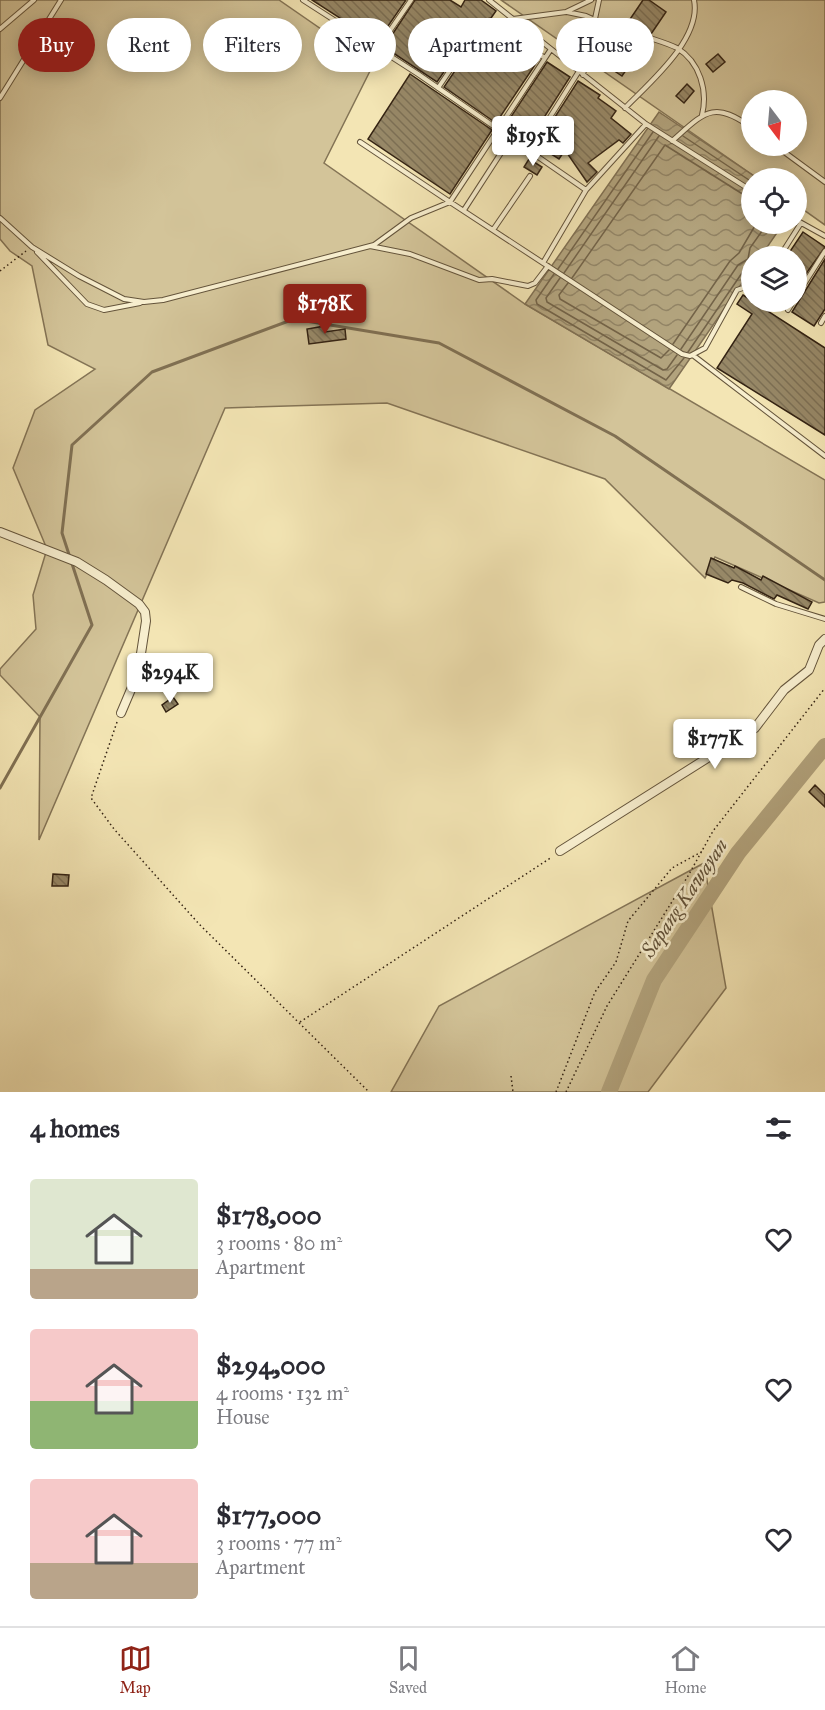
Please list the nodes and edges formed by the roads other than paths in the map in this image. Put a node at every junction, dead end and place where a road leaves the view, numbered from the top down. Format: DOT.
graph roads {
  1 [pos="34,0"];
  2 [pos="61,0"];
  3 [pos="303,0"];
  4 [pos="411,0"];
  5 [pos="489,0"];
  6 [pos="591,0"];
  7 [pos="599,0"];
  8 [pos="694,0"];
  9 [pos="566,12"];
  10 [pos="331,18"];
  11 [pos="512,18"];
  12 [pos="521,18"];
  13 [pos="588,18"];
  14 [pos="595,18"];
  15 [pos="396,22"];
  16 [pos="0,29"];
  17 [pos="654,40"];
  18 [pos="544,43"];
  19 [pos="551,49"];
  20 [pos="678,49"];
  21 [pos="545,58"];
  22 [pos="396,60"];
  23 [pos="581,73"];
  24 [pos="438,88"];
  25 [pos="0,98"];
  26 [pos="625,108"];
  27 [pos="702,115"];
  28 [pos="741,120"];
  29 [pos="646,124"];
  30 [pos="498,130"];
  31 [pos="510,139"];
  32 [pos="672,141"];
  33 [pos="360,142"];
  34 [pos="528,152"];
  35 [pos="790,156"];
  36 [pos="530,176"];
  37 [pos="825,182"];
  38 [pos="741,184"];
  39 [pos="586,190"];
  40 [pos="450,202"];
  41 [pos="464,210"];
  42 [pos="0,218"];
  43 [pos="807,226"];
  44 [pos="493,230"];
  45 [pos="825,236"];
  46 [pos="370,246"];
  47 [pos="32,247"];
  48 [pos="825,251"];
  49 [pos="543,263"];
  50 [pos="548,266"];
  51 [pos="807,280"];
  52 [pos="741,289"];
  53 [pos="144,302"];
  54 [pos="825,316"];
  55 [pos="821,323"];
  56 [pos="694,356"];
  57 [pos="825,456"];
  58 [pos="0,532"];
  59 [pos="741,587"];
  60 [pos="825,619"];
  61 [pos="825,639"];
  62 [pos="121,713"];
  63 [pos="560,851"];
  1 -- 16 [label="lane"];
  2 -- 25 [label="lane"];
  3 -- 10 [label="lane"];
  4 -- 15 [label="lane"];
  5 -- 11 [label="lane"];
  6 -- 9 [label="lane"];
  7 -- 14 [label="lane"];
  8 -- 20 [label="lane"];
  9 -- 12 [label="lane"];
  9 -- 13 [label="lane"];
  17 -- 20 [label="lane"];
  18 -- 19 [label="lane"];
  19 -- 21 [label="lane"];
  19 -- 23 [label="lane"];
  20 -- 26 [label="lane"];
  20 -- 27 [label="lane"];
  21 -- 24 [label="lane"];
  21 -- 30 [label="lane"];
  22 -- 24 [label="lane"];
  23 -- 26 [label="lane"];
  23 -- 34 [label="lane"];
  24 -- 30 [label="lane"];
  26 -- 29 [label="lane"];
  27 -- 28 [label="lane"];
  27 -- 32 [label="lane"];
  29 -- 32 [label="lane"];
  29 -- 39 [label="lane"];
  30 -- 31 [label="lane"];
  30 -- 40 [label="lane"];
  31 -- 34 [label="lane"];
  31 -- 41 [label="lane"];
  32 -- 38 [label="lane"];
  33 -- 40 [label="lane"];
  34 -- 39 [label="lane"];
  35 -- 37 [label="lane"];
  36 -- 44 [label="lane"];
  39 -- 49 [label="lane"];
  40 -- 41 [label="lane"];
  40 -- 46 [label="lane"];
  41 -- 44 [label="lane"];
  42 -- 47 [label="lane"];
  43 -- 45 [label="lane"];
  44 -- 49 [label="lane"];
  46 -- 50 [label="lane"];
  46 -- 53 [label="lane"];
  47 -- 53 [label="lane"];
  47 -- 53 [label="lane"];
  48 -- 51 [label="lane"];
  49 -- 50 [label="lane"];
  50 -- 56 [label="lane"];
  52 -- 56 [label="lane"];
  54 -- 55 [label="lane"];
  56 -- 57 [label="lane"];
  58 -- 62 [label="street"];
  59 -- 60 [label="lane"];
  61 -- 63 [label="street"];
}
